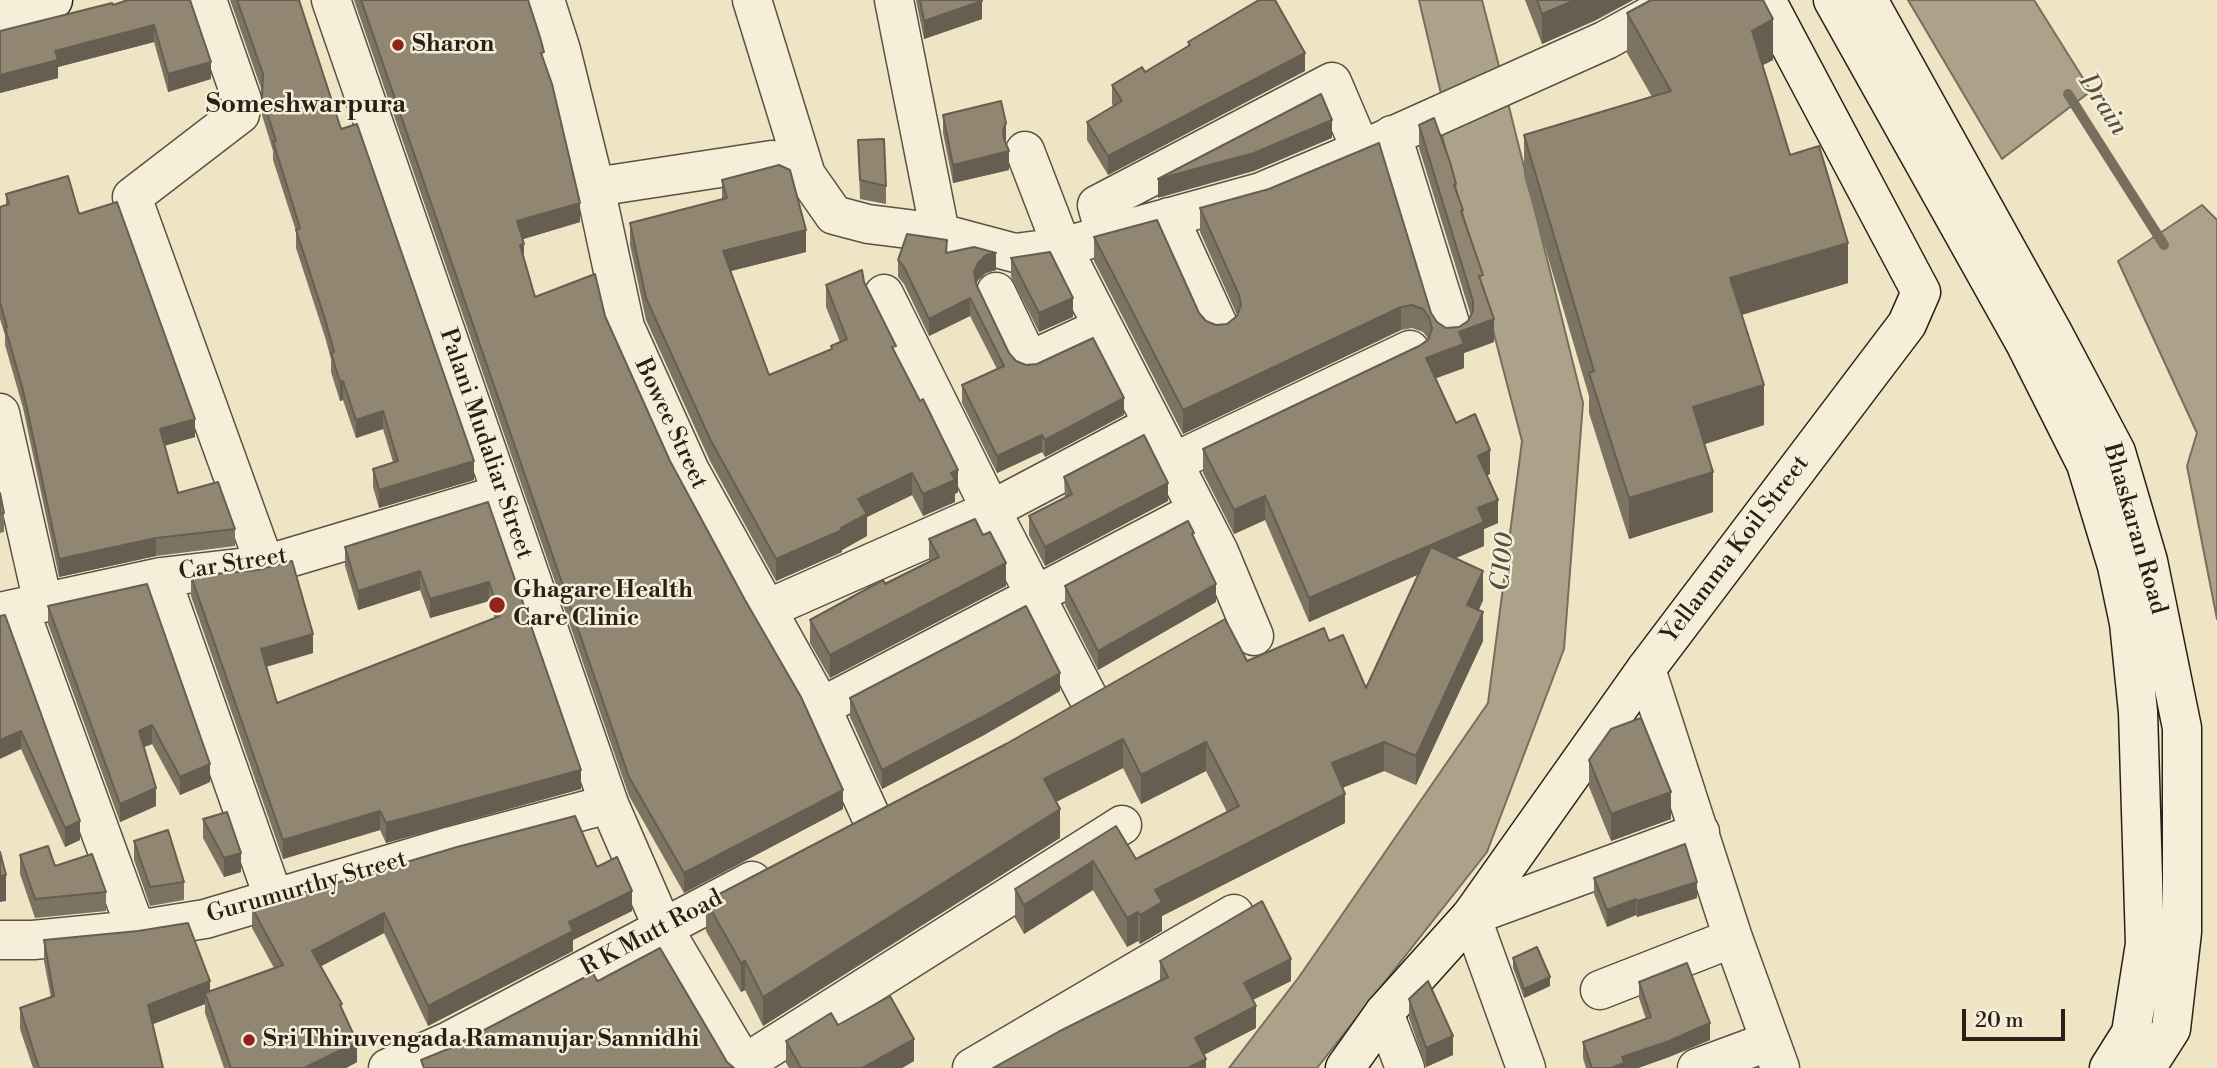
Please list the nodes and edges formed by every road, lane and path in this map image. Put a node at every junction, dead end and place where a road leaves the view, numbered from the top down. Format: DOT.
graph roads {
  1 [pos="53,0"];
  2 [pos="206,0"];
  3 [pos="331,0"];
  4 [pos="545,0"];
  5 [pos="752,0"];
  6 [pos="894,0"];
  7 [pos="1679,0"];
  8 [pos="1766,0"];
  9 [pos="1833,0"];
  10 [pos="1868,0"];
  11 [pos="0,18"];
  12 [pos="1376,143"];
  13 [pos="1025,151"];
  14 [pos="806,175"];
  15 [pos="595,187"];
  16 [pos="1169,217"];
  17 [pos="940,233"];
  18 [pos="1105,234"];
  19 [pos="1062,247"];
  20 [pos="996,292"];
  21 [pos="884,294"];
  22 [pos="1102,327"];
  23 [pos="1219,327"];
  24 [pos="1452,330"];
  25 [pos="1410,349"];
  26 [pos="0,413"];
  27 [pos="1152,425"];
  28 [pos="1172,463"];
  29 [pos="502,494"];
  30 [pos="990,510"];
  31 [pos="1197,512"];
  32 [pos="265,565"];
  33 [pos="161,577"];
  34 [pos="1037,596"];
  35 [pos="20,608"];
  36 [pos="765,610"];
  37 [pos="1209,632"];
  38 [pos="1646,669"];
  39 [pos="821,707"];
  40 [pos="1054,721"];
  41 [pos="609,804"];
  42 [pos="1122,825"];
  43 [pos="1700,832"];
  44 [pos="835,838"];
  45 [pos="786,863"];
  46 [pos="274,899"];
  47 [pos="1234,914"];
  48 [pos="1471,916"];
  49 [pos="663,928"];
  50 [pos="136,930"];
  51 [pos="1733,939"];
  52 [pos="0,940"];
  53 [pos="2163,942"];
  54 [pos="1600,990"];
  55 [pos="1384,1013"];
  56 [pos="1775,1054"];
  57 [pos="453,1055"];
  58 [pos="745,1066"];
  59 [pos="388,1068"];
  60 [pos="972,1068"];
  61 [pos="1345,1068"];
  62 [pos="1405,1068"];
  63 [pos="1526,1068"];
  64 [pos="1698,1068"];
  65 [pos="2109,1068"];
  66 [pos="2146,1068"];
  1 -- 11 [label="street"];
  2 -- 32 [label="street"];
  3 -- 29 [label="street, Palani Mudaliar Street"];
  4 -- 15 [label="street, Bowee Street"];
  5 -- 14 [label="street"];
  6 -- 17 [label="street"];
  7 -- 12 [label="street"];
  8 -- 38 [label="street, Yellamma Koil Street"];
  9 -- 53 [label="street, Bhaskaran Road"];
  10 -- 53 [label="street, Bhaskaran Road"];
  12 -- 16 [label="street"];
  12 -- 18 [label="street"];
  12 -- 24 [label="street"];
  13 -- 19 [label="street"];
  14 -- 15 [label="street"];
  14 -- 17 [label="street"];
  15 -- 36 [label="street, Bowee Street"];
  16 -- 18 [label="street"];
  16 -- 23 [label="street"];
  17 -- 19 [label="street"];
  18 -- 19 [label="street"];
  19 -- 22 [label="street"];
  20 -- 22 [label="street"];
  21 -- 30 [label="street"];
  22 -- 27 [label="street"];
  25 -- 28 [label="street"];
  26 -- 35 [label="street"];
  27 -- 28 [label="street"];
  27 -- 30 [label="street"];
  28 -- 31 [label="street"];
  29 -- 32 [label="street, Car Street"];
  29 -- 41 [label="street, Palani Mudaliar Street"];
  30 -- 34 [label="street"];
  30 -- 36 [label="street"];
  31 -- 34 [label="street"];
  31 -- 37 [label="street"];
  32 -- 33 [label="street, Car Street"];
  33 -- 35 [label="street, Car Street"];
  33 -- 46 [label="street"];
  34 -- 39 [label="street"];
  34 -- 40 [label="street"];
  35 -- 50 [label="street"];
  36 -- 39 [label="street, Bowee Street"];
  38 -- 43 [label="street"];
  38 -- 48 [label="street, Yellamma Koil Street"];
  39 -- 44 [label="street, Bowee Street"];
  41 -- 46 [label="street, Gurumurthy Street"];
  41 -- 49 [label="street, Palani Mudaliar Street"];
  42 -- 58 [label="street"];
  43 -- 48 [label="street"];
  43 -- 51 [label="street"];
  45 -- 49 [label="street, R K Mutt Road"];
  46 -- 50 [label="street, Gurumurthy Street"];
  47 -- 60 [label="street"];
  48 -- 55 [label="street, Yellamma Koil Street"];
  48 -- 63 [label="street"];
  49 -- 57 [label="street, R K Mutt Road"];
  49 -- 58 [label="street, Palani Mudaliar Street"];
  50 -- 52 [label="street, Gurumurthy Street"];
  51 -- 54 [label="street"];
  51 -- 56 [label="street"];
  53 -- 65 [label="street, Bhaskaran Road"];
  53 -- 66 [label="street, Bhaskaran Road"];
  55 -- 61 [label="street, Yellamma Koil Street"];
  55 -- 62 [label="street"];
  56 -- 64 [label="street"];
  57 -- 59 [label="street, R K Mutt Road"];
}
